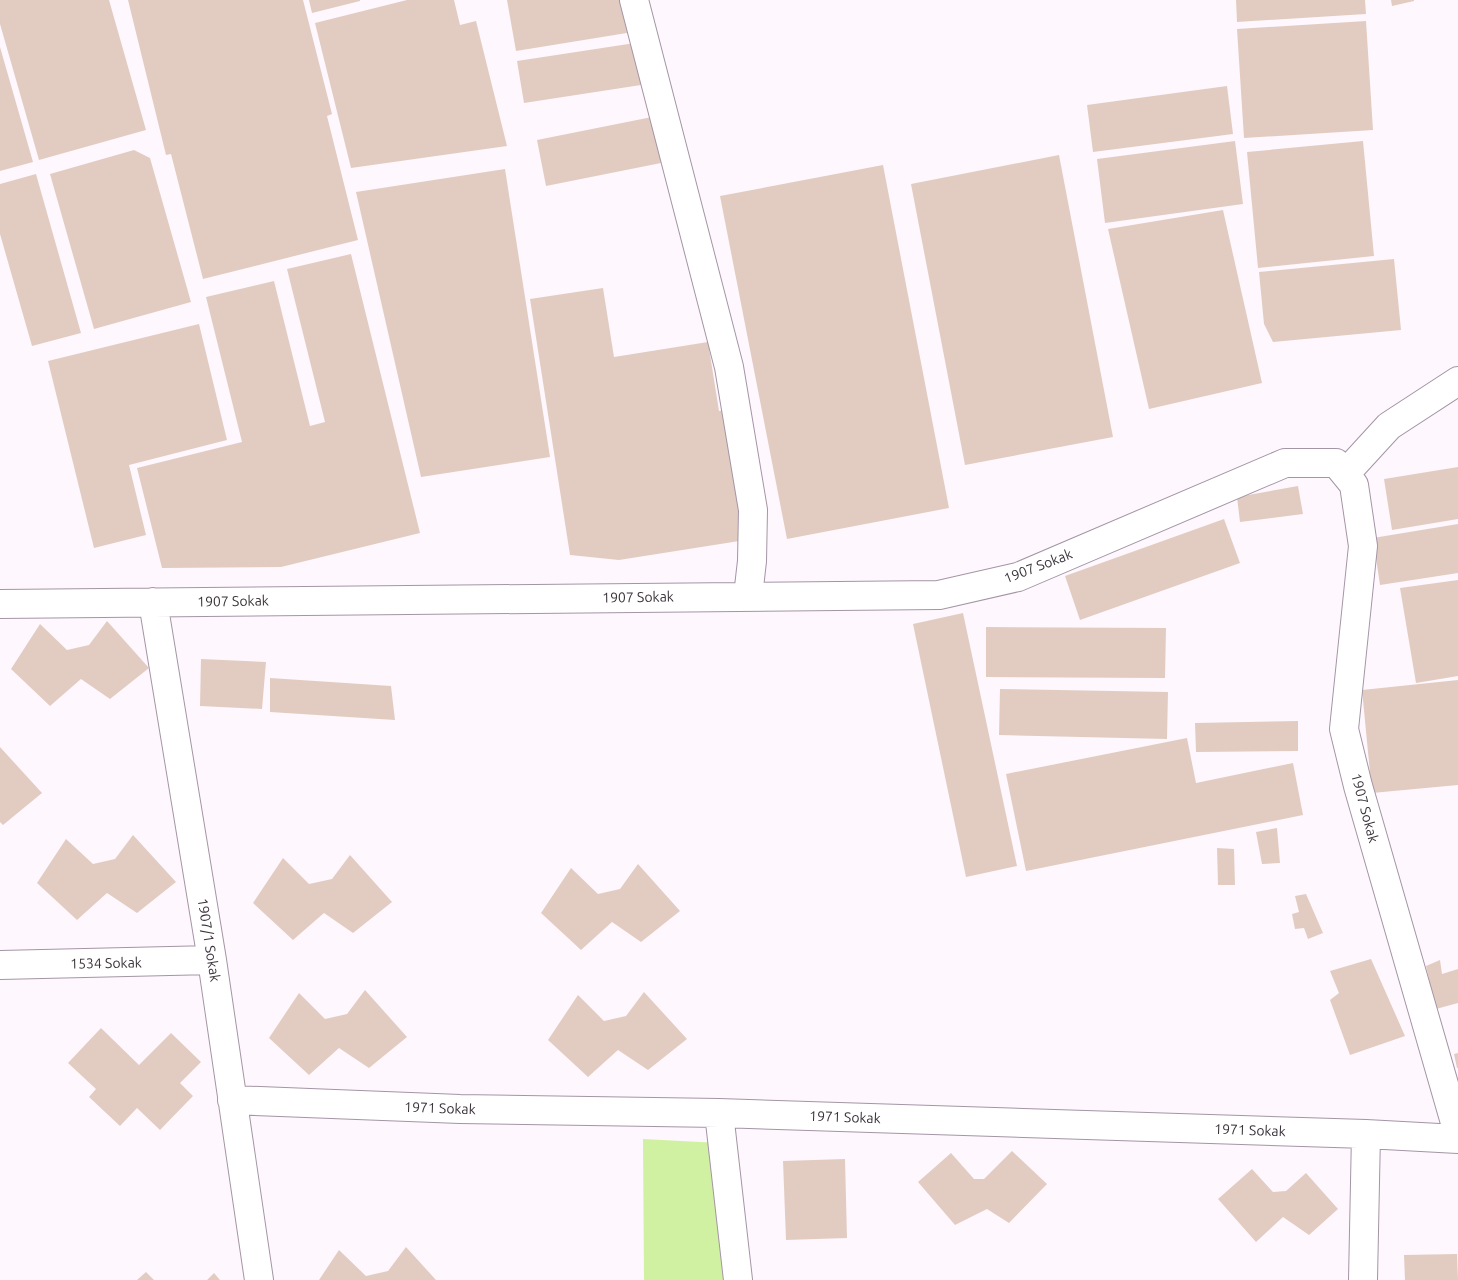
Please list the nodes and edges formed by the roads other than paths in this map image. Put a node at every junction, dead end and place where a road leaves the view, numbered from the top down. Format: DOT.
graph roads {
  1 [pos="634,0"];
  2 [pos="1458,381"];
  3 [pos="1345,474"];
  4 [pos="748,596"];
  5 [pos="153,602"];
  6 [pos="0,604"];
  7 [pos="212,960"];
  8 [pos="0,965"];
  9 [pos="232,1100"];
  10 [pos="720,1113"];
  11 [pos="1458,1133"];
  12 [pos="1366,1134"];
  13 [pos="1458,1139"];
  14 [pos="259,1280"];
  15 [pos="738,1280"];
  16 [pos="1363,1280"];
  1 -- 4 [label="street"];
  2 -- 3 [label="street"];
  3 -- 4 [label="street, 1907 Sokak"];
  3 -- 11 [label="street, 1907 Sokak"];
  4 -- 5 [label="street, 1907 Sokak"];
  5 -- 6 [label="street, 1907 Sokak"];
  5 -- 7 [label="street, 1907/1 Sokak"];
  7 -- 8 [label="street, 1534 Sokak"];
  7 -- 9 [label="street, 1907/1 Sokak"];
  9 -- 10 [label="street, 1971 Sokak"];
  9 -- 14 [label="street, 1907/1 Sokak"];
  10 -- 12 [label="street, 1971 Sokak"];
  10 -- 15 [label="street"];
  12 -- 13 [label="street, 1971 Sokak"];
  12 -- 16 [label="street"];
}
